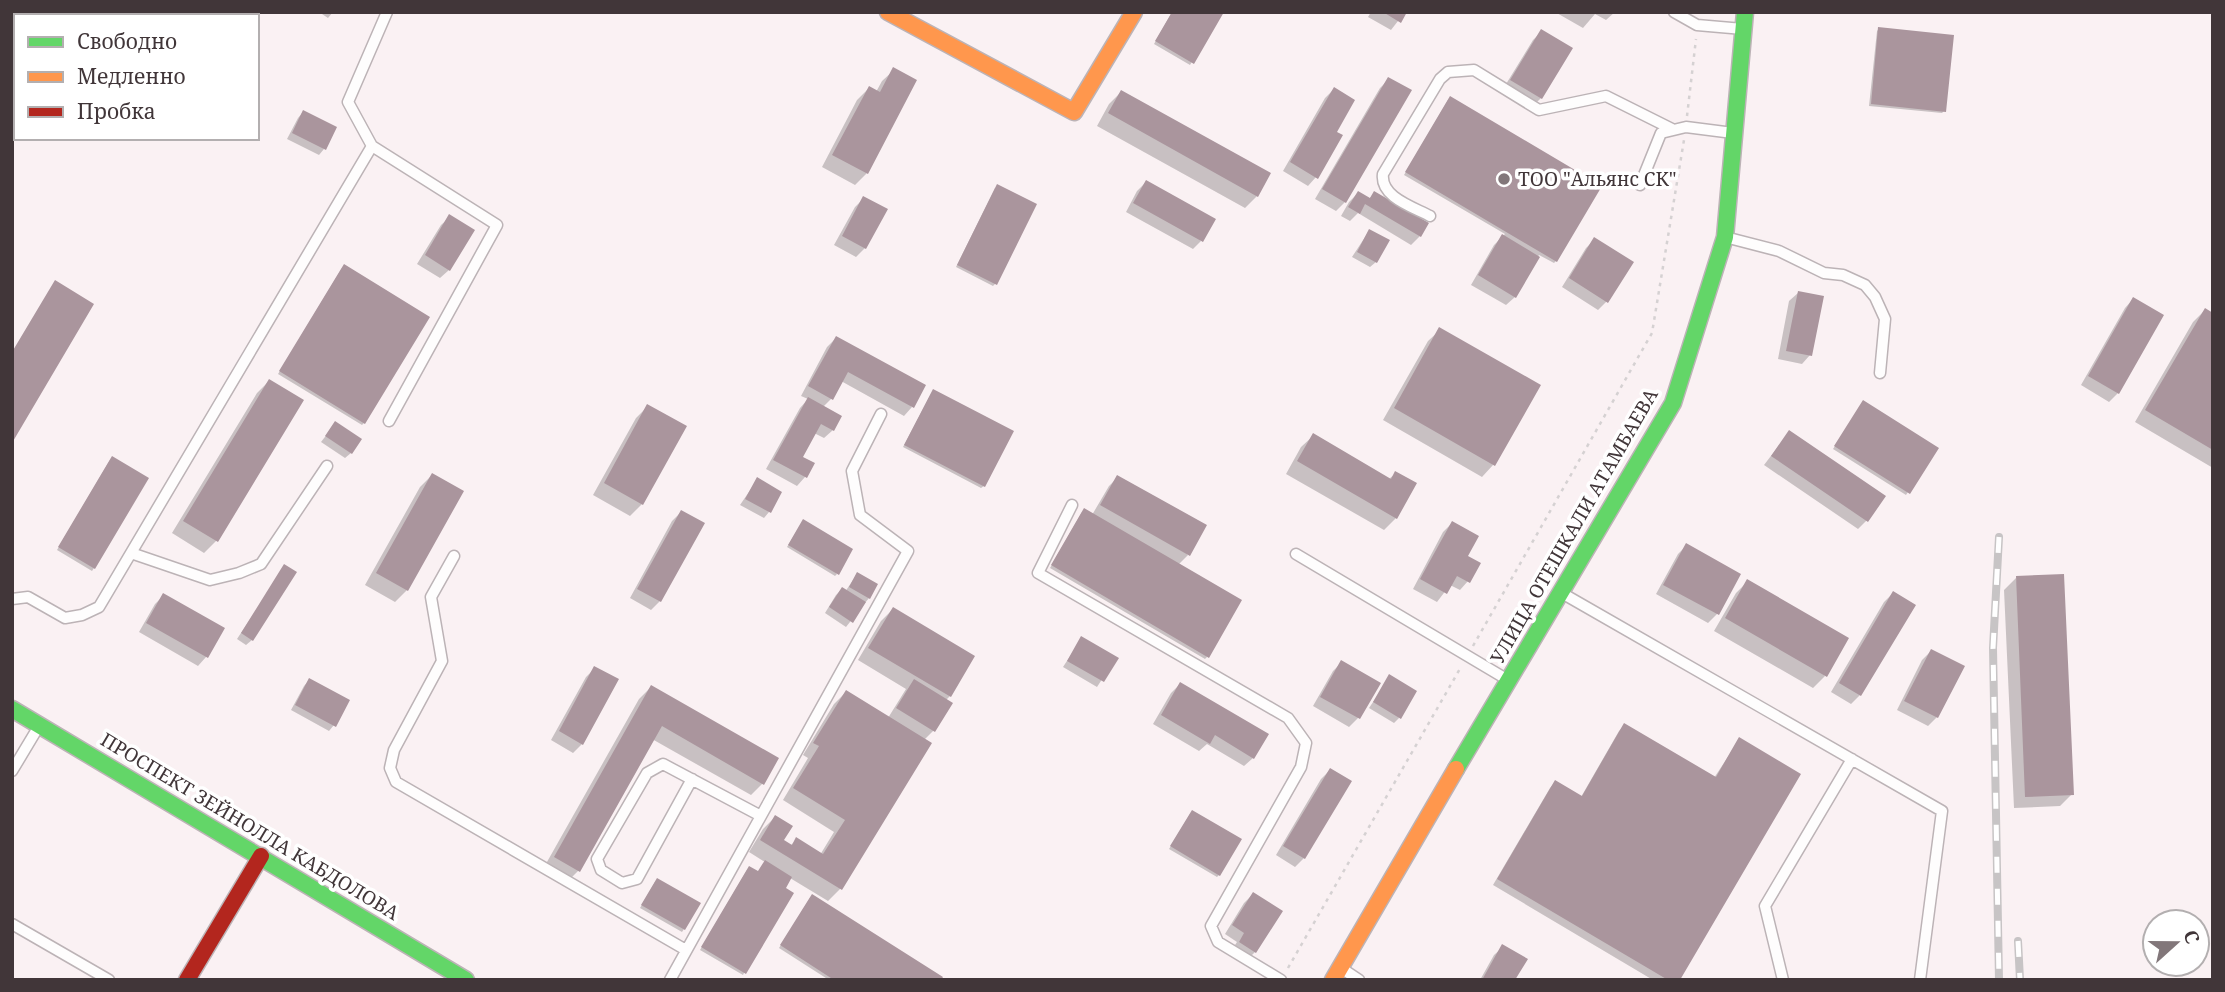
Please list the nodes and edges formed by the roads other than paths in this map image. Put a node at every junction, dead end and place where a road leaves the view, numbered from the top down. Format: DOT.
graph roads {
  1 [pos="387,12"];
  2 [pos="888,12"];
  3 [pos="1134,12"];
  4 [pos="1674,12"];
  5 [pos="1744,20"];
  6 [pos="1672,129"];
  7 [pos="1733,133"];
  8 [pos="372,146"];
  9 [pos="1640,185"];
  10 [pos="1430,216"];
  11 [pos="1725,237"];
  12 [pos="1880,373"];
  13 [pos="881,414"];
  14 [pos="389,421"];
  15 [pos="327,466"];
  16 [pos="1072,505"];
  17 [pos="131,553"];
  18 [pos="1297,554"];
  19 [pos="454,556"];
  20 [pos="1559,592"];
  21 [pos="12,599"];
  22 [pos="1508,680"];
  23 [pos="12,709"];
  24 [pos="40,726"];
  25 [pos="1852,760"];
  26 [pos="12,771"];
  27 [pos="692,779"];
  28 [pos="761,816"];
  29 [pos="261,856"];
  30 [pos="12,923"];
  31 [pos="686,950"];
  32 [pos="1337,974"];
  33 [pos="109,980"];
  34 [pos="187,980"];
  35 [pos="466,980"];
  36 [pos="670,980"];
  37 [pos="1281,980"];
  38 [pos="1359,980"];
  39 [pos="1783,980"];
  40 [pos="1920,980"];
  1 -- 8 [label="lane"];
  2 -- 3 [label="street"];
  4 -- 5 [label="lane"];
  5 -- 7 [label="street, УЛИЦА ОТЕШКАЛИ АТАМБАЕВА"];
  6 -- 7 [label="lane"];
  6 -- 9 [label="lane"];
  6 -- 10 [label="lane"];
  7 -- 11 [label="street, УЛИЦА ОТЕШКАЛИ АТАМБАЕВА"];
  8 -- 14 [label="lane"];
  8 -- 17 [label="lane"];
  11 -- 12 [label="lane"];
  11 -- 20 [label="street, УЛИЦА ОТЕШКАЛИ АТАМБАЕВА"];
  13 -- 28 [label="lane"];
  15 -- 17 [label="lane"];
  16 -- 37 [label="lane"];
  17 -- 21 [label="lane"];
  18 -- 22 [label="lane"];
  19 -- 31 [label="lane"];
  20 -- 22 [label="street, УЛИЦА ОТЕШКАЛИ АТАМБАЕВА"];
  20 -- 25 [label="lane"];
  22 -- 32 [label="street, УЛИЦА ОТЕШКАЛИ АТАМБАЕВА"];
  23 -- 24 [label="street, ПРОСПЕКТ ЗЕЙНОЛЛА КАБДОЛОВА"];
  24 -- 26 [label="lane"];
  24 -- 29 [label="street, ПРОСПЕКТ ЗЕЙНОЛЛА КАБДОЛОВА"];
  25 -- 39 [label="lane"];
  25 -- 40 [label="lane"];
  27 -- 27 [label="lane"];
  27 -- 28 [label="lane"];
  28 -- 31 [label="lane"];
  29 -- 34 [label="street"];
  29 -- 35 [label="street, ПРОСПЕКТ ЗЕЙНОЛЛА КАБДОЛОВА"];
  30 -- 33 [label="lane"];
  31 -- 36 [label="lane"];
  32 -- 38 [label="lane"];
}
